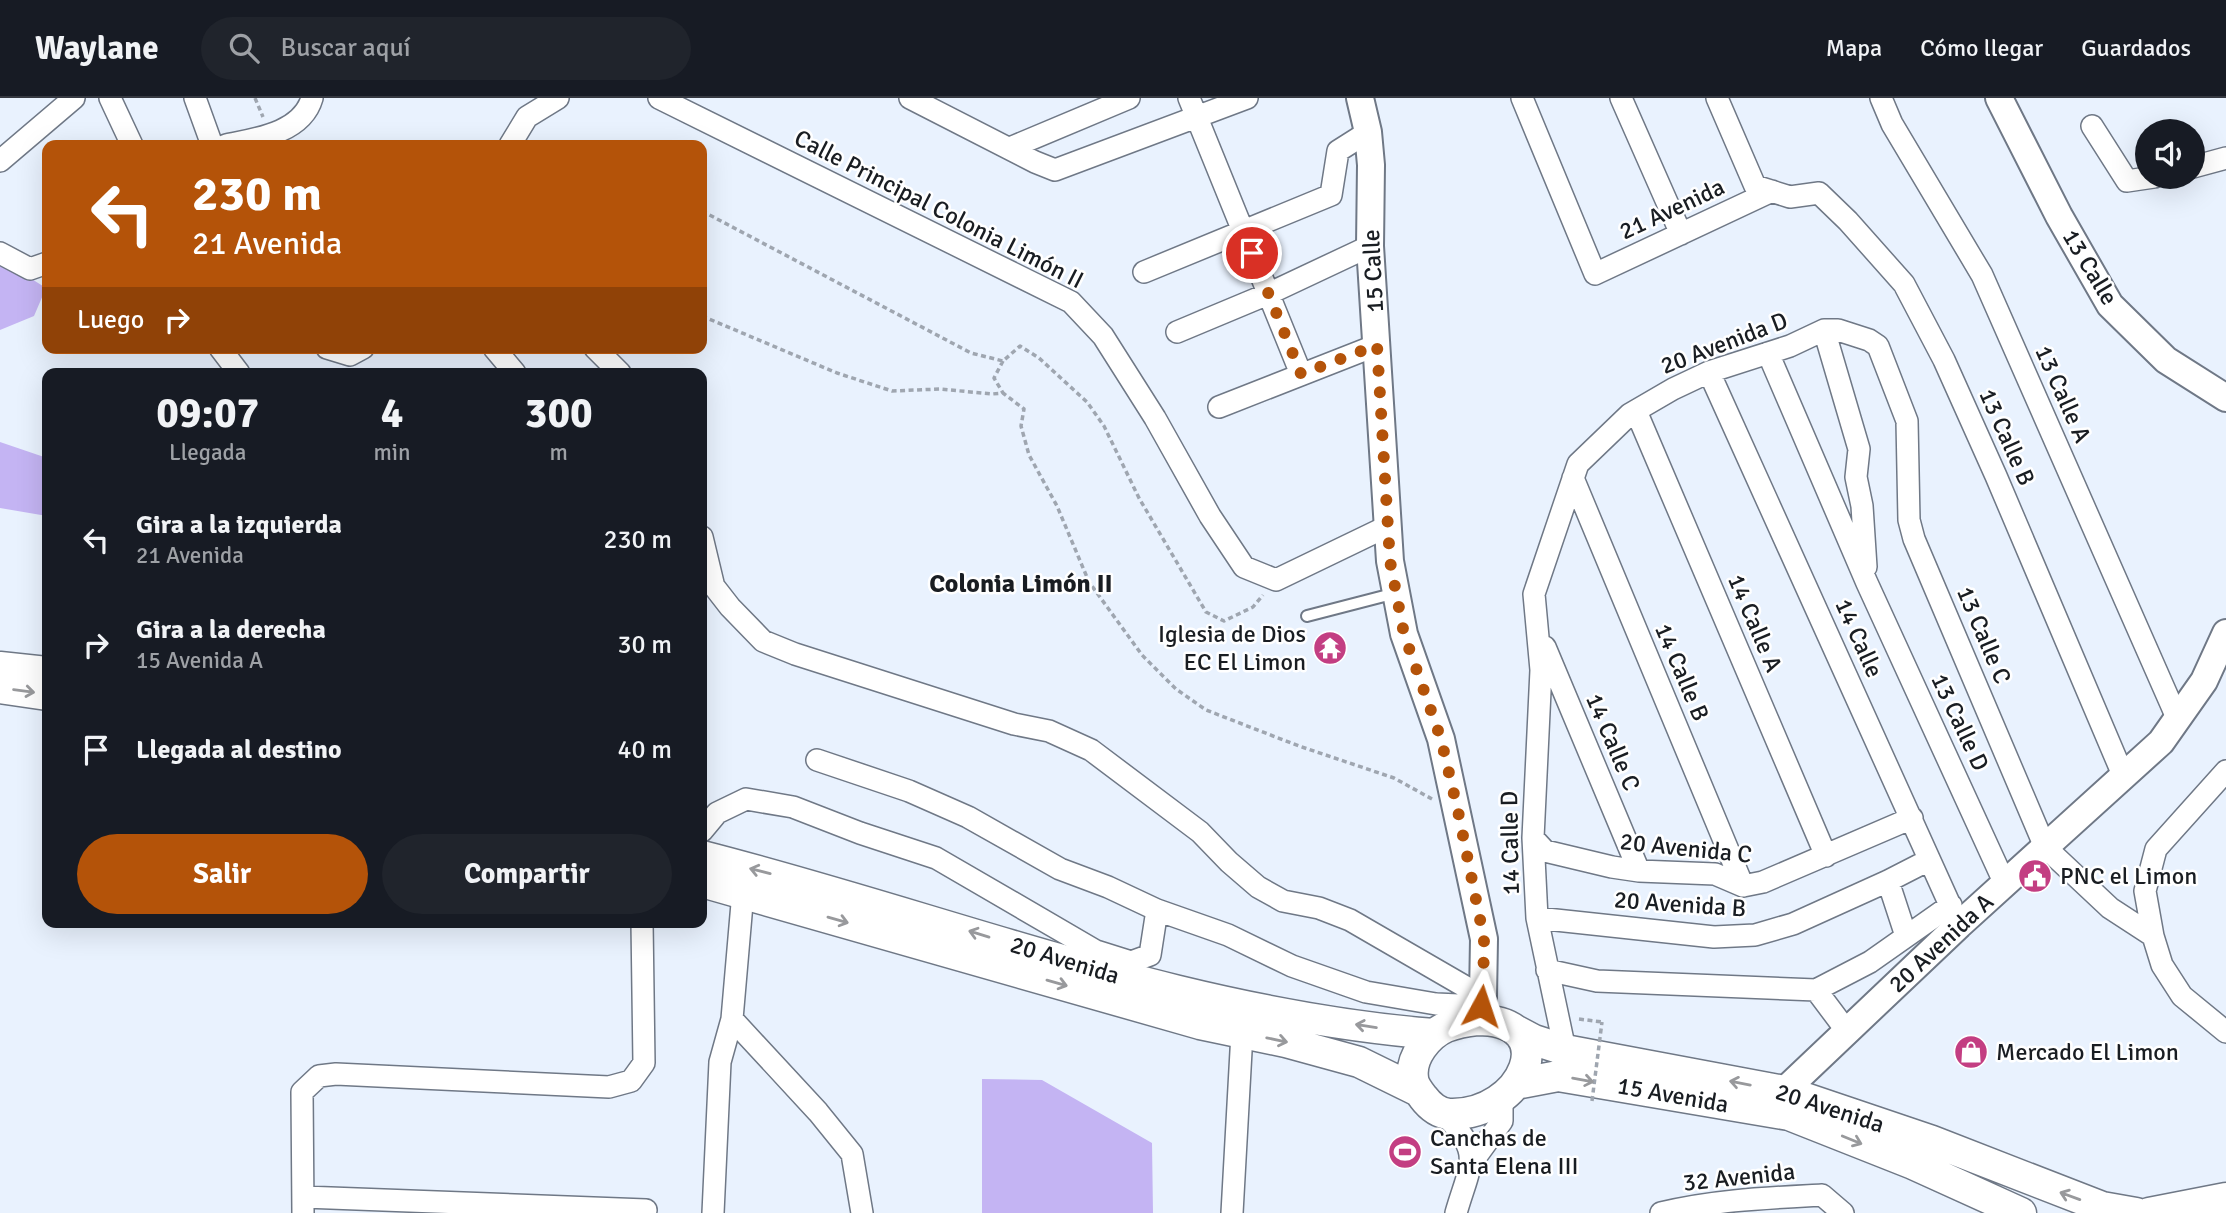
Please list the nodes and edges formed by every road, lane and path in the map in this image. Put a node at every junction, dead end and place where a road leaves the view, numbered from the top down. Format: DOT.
graph roads {
  1 [pos="74,98"];
  2 [pos="110,98"];
  3 [pos="195,98"];
  4 [pos="312,98"];
  5 [pos="558,98"];
  6 [pos="659,98"];
  7 [pos="911,98"];
  8 [pos="1129,98"];
  9 [pos="1189,98"];
  10 [pos="1247,98"];
  11 [pos="1360,98"];
  12 [pos="1522,98"];
  13 [pos="1621,98"];
  14 [pos="1717,98"];
  15 [pos="1881,98"];
  16 [pos="1999,98"];
  17 [pos="1198,118"];
  18 [pos="2092,126"];
  19 [pos="1368,132"];
  20 [pos="130,140"];
  21 [pos="210,140"];
  22 [pos="271,140"];
  23 [pos="513,140"];
  24 [pos="1010,148"];
  25 [pos="2226,158"];
  26 [pos="0,161"];
  27 [pos="2205,164"];
  28 [pos="2135,180"];
  29 [pos="1772,191"];
  30 [pos="707,214"];
  31 [pos="1243,233"];
  32 [pos="1681,234"];
  33 [pos="1370,246"];
  34 [pos="0,253"];
  35 [pos="42,265"];
  36 [pos="1144,272"];
  37 [pos="1268,294"];
  38 [pos="707,318"];
  39 [pos="1831,330"];
  40 [pos="1177,332"];
  41 [pos="1377,345"];
  42 [pos="1768,353"];
  43 [pos="225,354"];
  44 [pos="499,354"];
  45 [pos="601,354"];
  46 [pos="1003,361"];
  47 [pos="235,368"];
  48 [pos="511,368"];
  49 [pos="615,368"];
  50 [pos="1710,372"];
  51 [pos="1301,374"];
  52 [pos="1003,393"];
  53 [pos="2226,398"];
  54 [pos="1219,407"];
  55 [pos="1636,411"];
  56 [pos="1573,478"];
  57 [pos="1388,526"];
  58 [pos="707,578"];
  59 [pos="1276,580"];
  60 [pos="1867,583"];
  61 [pos="1396,593"];
  62 [pos="1307,616"];
  63 [pos="1539,633"];
  64 [pos="2226,633"];
  65 [pos="0,667"];
  66 [pos="42,671"];
  67 [pos="0,688"];
  68 [pos="42,694"];
  69 [pos="2178,720"];
  70 [pos="817,760"];
  71 [pos="2226,771"];
  72 [pos="2123,775"];
  73 [pos="1440,803"];
  74 [pos="1912,818"];
  75 [pos="707,825"];
  76 [pos="1533,838"];
  77 [pos="2045,846"];
  78 [pos="1826,856"];
  79 [pos="707,857"];
  80 [pos="1929,860"];
  81 [pos="1639,871"];
  82 [pos="1888,881"];
  83 [pos="707,883"];
  84 [pos="2005,884"];
  85 [pos="1743,886"];
  86 [pos="743,892"];
  87 [pos="1157,911"];
  88 [pos="1955,915"];
  89 [pos="1537,918"];
  90 [pos="642,928"];
  91 [pos="1906,936"];
  92 [pos="2153,936"];
  93 [pos="1547,970"];
  94 [pos="1816,989"];
  95 [pos="1480,1008"];
  96 [pos="732,1019"];
  97 [pos="1579,1019"];
  98 [pos="1846,1030"];
  99 [pos="1517,1031"];
  100 [pos="2226,1032"];
  101 [pos="1242,1033"];
  102 [pos="1434,1034"];
  103 [pos="1565,1050"];
  104 [pos="1418,1091"];
  105 [pos="1509,1091"];
  106 [pos="1784,1091"];
  107 [pos="1592,1101"];
  108 [pos="1444,1114"];
  109 [pos="1470,1165"];
  110 [pos="2226,1198"];
  111 [pos="303,1205"];
  112 [pos="646,1210"];
  113 [pos="713,1213"];
  114 [pos="862,1213"];
  115 [pos="1231,1213"];
  116 [pos="1456,1213"];
  117 [pos="1661,1213"];
  118 [pos="1843,1213"];
  119 [pos="2021,1213"];
  120 [pos="2136,1213"];
  121 [pos="2150,1213"];
  1 -- 26 [label="street"];
  2 -- 20 [label="street"];
  3 -- 21 [label="street"];
  4 -- 22 [label="street"];
  5 -- 23 [label="street"];
  6 -- 59 [label="street, Calle Principal Colonia Limón II"];
  7 -- 24 [label="street"];
  8 -- 24 [label="street"];
  9 -- 17 [label="street"];
  10 -- 17 [label="street"];
  11 -- 19 [label="street, 15 Calle"];
  12 -- 32 [label="street, 21 Avenida"];
  13 -- 32 [label="street"];
  14 -- 29 [label="street"];
  15 -- 69 [label="street, 13 Calle A"];
  16 -- 53 [label="street, 13 Calle"];
  17 -- 24 [label="street"];
  17 -- 31 [label="street"];
  18 -- 28 [label="street"];
  19 -- 31 [label="street"];
  19 -- 33 [label="street, 15 Calle"];
  25 -- 27 [label="street"];
  29 -- 32 [label="street, 21 Avenida"];
  29 -- 72 [label="street, 13 Calle B"];
  30 -- 46 [label="path"];
  31 -- 36 [label="street"];
  31 -- 37 [label="street"];
  33 -- 37 [label="street"];
  33 -- 41 [label="street, 15 Calle"];
  34 -- 35 [label="street"];
  37 -- 40 [label="street"];
  37 -- 51 [label="street"];
  38 -- 52 [label="path"];
  39 -- 42 [label="street, 20 Avenida D"];
  39 -- 60 [label="street, 13 Calle D"];
  39 -- 77 [label="street, 13 Calle C"];
  41 -- 51 [label="street"];
  41 -- 57 [label="street, 15 Calle"];
  42 -- 50 [label="street, 20 Avenida D"];
  42 -- 60 [label="street, 13 Calle D"];
  43 -- 47 [label="street"];
  44 -- 48 [label="street"];
  45 -- 49 [label="street"];
  46 -- 52 [label="path"];
  46 -- 59 [label="path"];
  50 -- 55 [label="street, 20 Avenida D"];
  50 -- 74 [label="street, 14 Calle"];
  51 -- 54 [label="street"];
  52 -- 73 [label="path"];
  55 -- 56 [label="street, 20 Avenida D"];
  55 -- 78 [label="street, 14 Calle A"];
  56 -- 63 [label="street, 20 Avenida D"];
  56 -- 85 [label="street, 14 Calle B"];
  57 -- 59 [label="street"];
  57 -- 61 [label="street, 15 Calle"];
  58 -- 95 [label="street"];
  60 -- 84 [label="street, 13 Calle D"];
  61 -- 62 [label="lane"];
  61 -- 95 [label="street, 15 Calle"];
  63 -- 76 [label="street, 14 Calle D"];
  63 -- 81 [label="street, 14 Calle C"];
  64 -- 69 [label="street, 20 Avenida A"];
  65 -- 66 [label="main road"];
  67 -- 68 [label="main road, one-way"];
  69 -- 72 [label="street, 20 Avenida A"];
  70 -- 87 [label="street"];
  71 -- 92 [label="street"];
  72 -- 77 [label="street, 20 Avenida A"];
  74 -- 78 [label="street, 20 Avenida C"];
  74 -- 80 [label="street, 14 Calle"];
  75 -- 87 [label="street, 20 Avenida"];
  76 -- 81 [label="street, 20 Avenida C"];
  76 -- 89 [label="street, 14 Calle D"];
  77 -- 84 [label="street, 20 Avenida A"];
  77 -- 92 [label="street, 13 Calle C"];
  78 -- 85 [label="street, 20 Avenida C"];
  102 -- 79 [label="main road, 20 Avenida, one-way"];
  80 -- 82 [label="street, 20 Avenida B"];
  80 -- 88 [label="street, 14 Calle"];
  81 -- 85 [label="street, 20 Avenida C"];
  82 -- 89 [label="street, 20 Avenida B"];
  82 -- 91 [label="street"];
  83 -- 86 [label="main road, 20 Avenida"];
  84 -- 88 [label="street, 20 Avenida A"];
  86 -- 96 [label="street"];
  86 -- 101 [label="main road, 20 Avenida, one-way"];
  87 -- 95 [label="street"];
  88 -- 91 [label="street, 20 Avenida A"];
  88 -- 98 [label="street, 20 Avenida A"];
  89 -- 93 [label="street, 14 Calle D"];
  90 -- 111 [label="street"];
  91 -- 94 [label="street, 20 Avenida A"];
  92 -- 100 [label="street"];
  93 -- 94 [label="street, 20 Avenida A"];
  93 -- 103 [label="street, 14 Calle D"];
  94 -- 98 [label="street"];
  95 -- 99 [label="main road"];
  95 -- 102 [label="main road"];
  96 -- 113 [label="street"];
  96 -- 114 [label="street"];
  97 -- 107 [label="path, bridge"];
  98 -- 106 [label="street, 20 Avenida A"];
  99 -- 103 [label="main road, 20 Avenida"];
  99 -- 105 [label="main road"];
  101 -- 104 [label="main road, 20 Avenida, one-way"];
  101 -- 115 [label="street"];
  102 -- 104 [label="main road"];
  106 -- 103 [label="main road, 20 Avenida, one-way"];
  104 -- 108 [label="main road"];
  105 -- 108 [label="main road"];
  105 -- 109 [label="street"];
  105 -- 119 [label="main road, 15 Avenida, one-way"];
  120 -- 106 [label="main road, 20 Avenida, one-way"];
  108 -- 109 [label="street"];
  109 -- 116 [label="street"];
  110 -- 121 [label="main road"];
  111 -- 112 [label="street"];
  117 -- 118 [label="street, 32 Avenida"];
}
